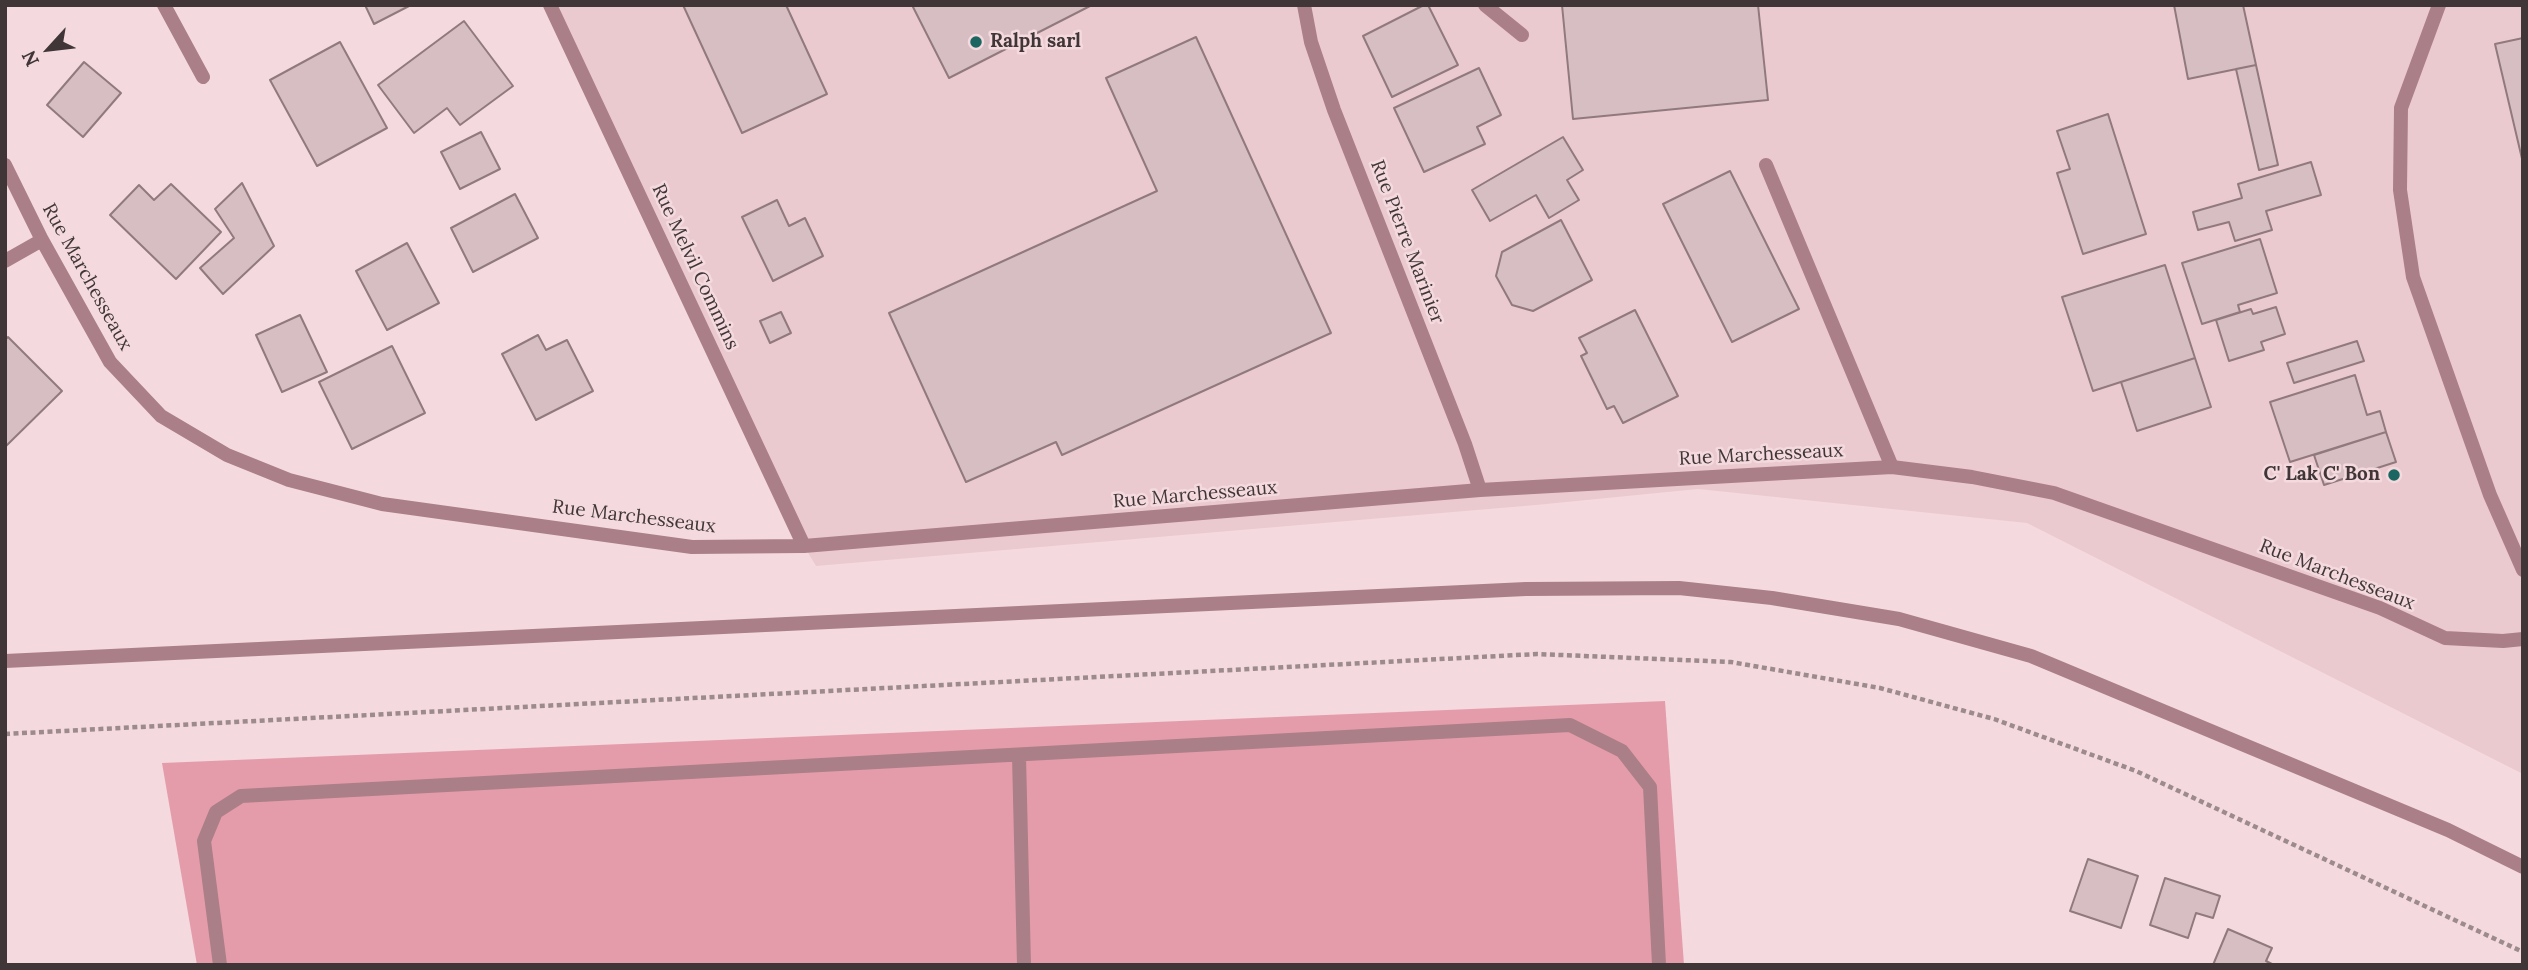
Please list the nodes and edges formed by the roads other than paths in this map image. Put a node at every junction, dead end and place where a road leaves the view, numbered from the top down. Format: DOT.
graph roads {
  1 [pos="163,5"];
  2 [pos="550,5"];
  3 [pos="1304,5"];
  4 [pos="1485,5"];
  5 [pos="2439,5"];
  6 [pos="1522,35"];
  7 [pos="203,77"];
  8 [pos="5,165"];
  9 [pos="1766,165"];
  10 [pos="42,240"];
  11 [pos="5,261"];
  12 [pos="1892,467"];
  13 [pos="1480,490"];
  14 [pos="804,546"];
  15 [pos="2523,570"];
  16 [pos="2523,639"];
  17 [pos="5,661"];
  18 [pos="1019,756"];
  19 [pos="2523,867"];
  20 [pos="220,965"];
  21 [pos="1024,965"];
  22 [pos="1659,965"];
  1 -- 7 [label="street"];
  2 -- 14 [label="street, Rue Melvil Commins"];
  3 -- 13 [label="street, Rue Pierre Marinier"];
  4 -- 6 [label="street"];
  5 -- 15 [label="street"];
  8 -- 10 [label="street, Rue Marchesseaux"];
  9 -- 12 [label="street"];
  10 -- 11 [label="street"];
  10 -- 14 [label="street, Rue Marchesseaux"];
  12 -- 13 [label="street, Rue Marchesseaux"];
  12 -- 16 [label="street, Rue Marchesseaux"];
  13 -- 14 [label="street, Rue Marchesseaux"];
  17 -- 19 [label="street"];
  18 -- 20 [label="street"];
  18 -- 21 [label="street"];
  18 -- 22 [label="street"];
}
